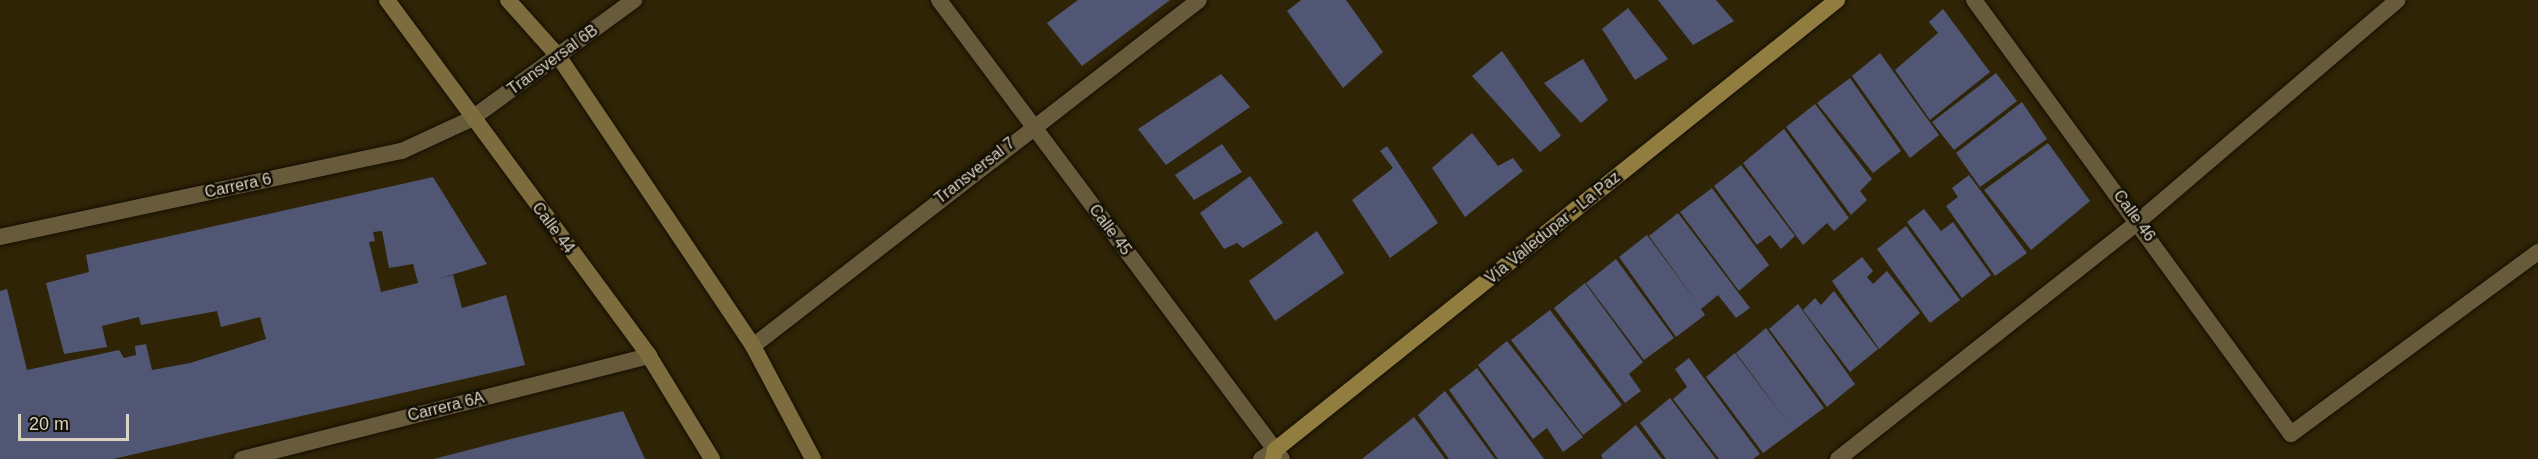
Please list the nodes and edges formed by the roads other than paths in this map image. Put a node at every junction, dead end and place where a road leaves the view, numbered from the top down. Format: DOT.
graph roads {
  1 [pos="387,0"];
  2 [pos="508,0"];
  3 [pos="634,0"];
  4 [pos="939,0"];
  5 [pos="1199,0"];
  6 [pos="1837,0"];
  7 [pos="1974,0"];
  8 [pos="2398,0"];
  9 [pos="560,57"];
  10 [pos="471,119"];
  11 [pos="1031,126"];
  12 [pos="2139,221"];
  13 [pos="0,237"];
  14 [pos="2538,252"];
  15 [pos="753,346"];
  16 [pos="650,356"];
  17 [pos="1273,457"];
  18 [pos="242,459"];
  19 [pos="712,459"];
  20 [pos="813,459"];
  21 [pos="1838,459"];
  1 -- 10 [label="main road, Calle 44"];
  2 -- 9 [label="main road"];
  3 -- 9 [label="street, Transversal 6B"];
  4 -- 11 [label="street, Calle 45"];
  5 -- 11 [label="street, Transversal 7"];
  6 -- 17 [label="main road, Vía Valledupar - La Paz"];
  7 -- 12 [label="street, Calle 46"];
  8 -- 12 [label="street"];
  9 -- 10 [label="street, Transversal 6B"];
  9 -- 15 [label="main road"];
  10 -- 13 [label="street, Carrera 6"];
  10 -- 16 [label="main road, Calle 44"];
  11 -- 15 [label="street, Transversal 7"];
  11 -- 17 [label="street, Calle 45"];
  12 -- 14 [label="street, Calle 46"];
  12 -- 21 [label="street"];
  15 -- 20 [label="main road"];
  16 -- 18 [label="street, Carrera 6A"];
  16 -- 19 [label="main road, Calle 44"];
}
